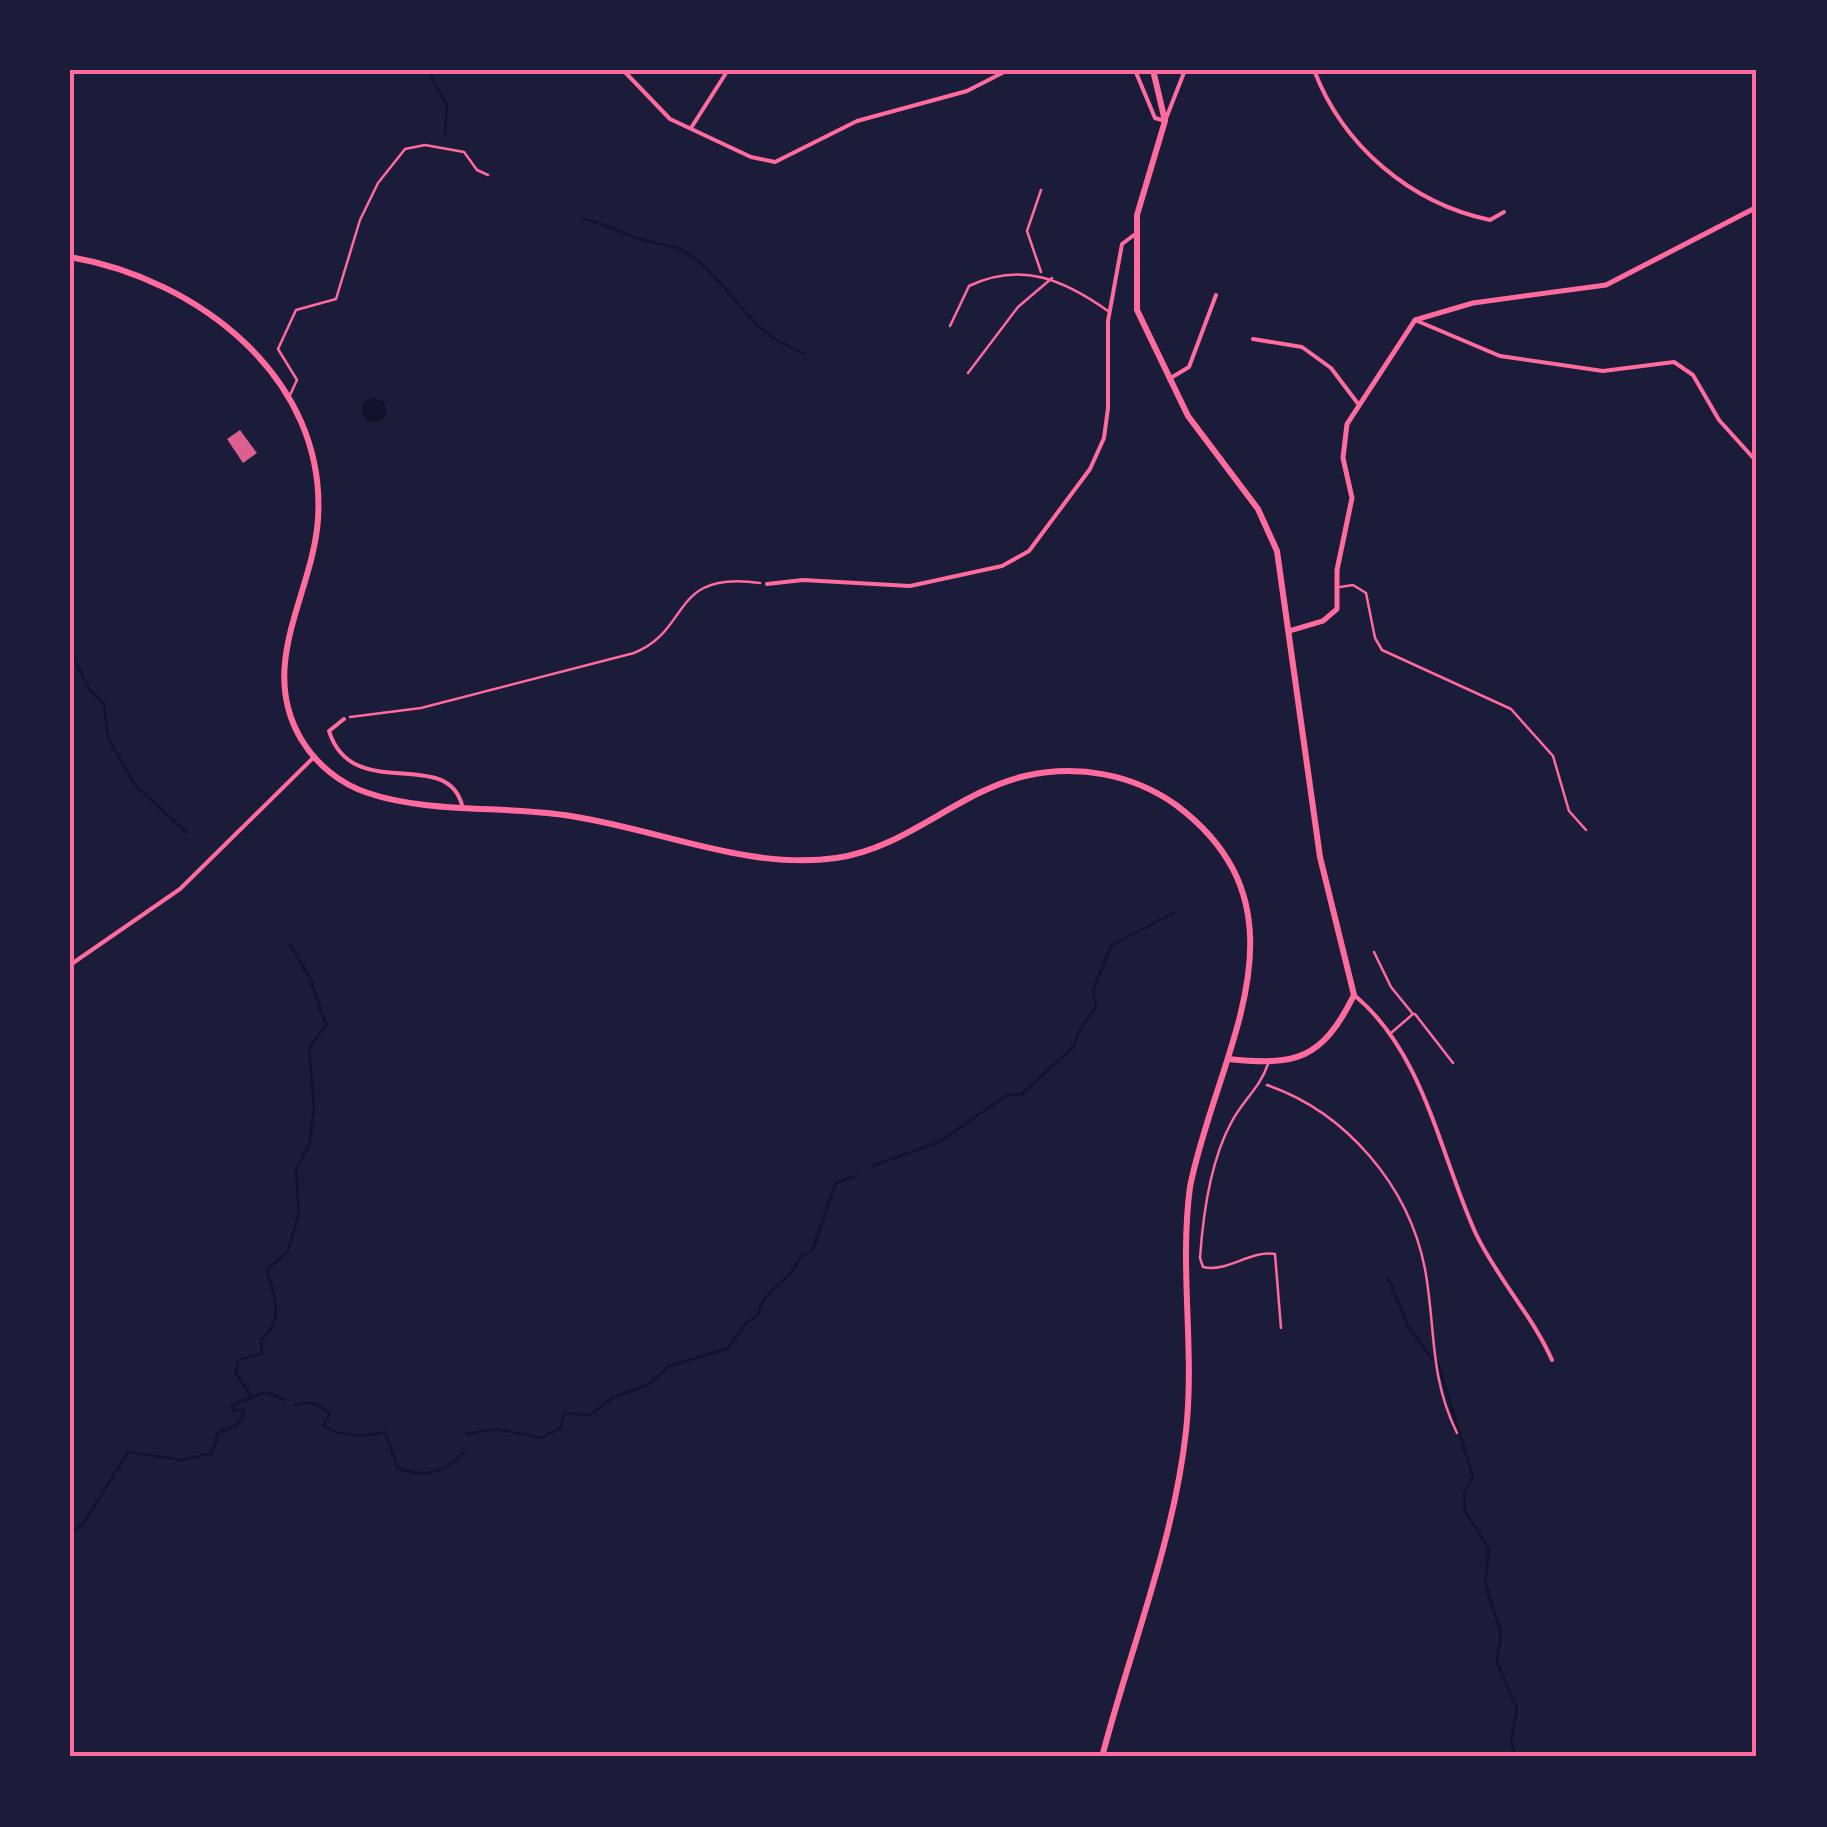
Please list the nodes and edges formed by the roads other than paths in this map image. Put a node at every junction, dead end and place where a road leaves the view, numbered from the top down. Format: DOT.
graph roads {
  1 [pos="624,70"];
  2 [pos="728,70"];
  3 [pos="1008,70"];
  4 [pos="1134,70"];
  5 [pos="1153,70"];
  6 [pos="1185,70"];
  7 [pos="1314,70"];
  8 [pos="1164,121"];
  9 [pos="691,128"];
  10 [pos="488,175"];
  11 [pos="1041,190"];
  12 [pos="1757,208"];
  13 [pos="1504,212"];
  14 [pos="1134,234"];
  15 [pos="70,257"];
  16 [pos="1043,275"];
  17 [pos="1054,277"];
  18 [pos="1216,295"];
  19 [pos="1109,312"];
  20 [pos="1415,320"];
  21 [pos="950,326"];
  22 [pos="1253,339"];
  23 [pos="968,373"];
  24 [pos="1168,379"];
  25 [pos="290,396"];
  26 [pos="1360,405"];
  27 [pos="1757,462"];
  28 [pos="766,584"];
  29 [pos="1339,588"];
  30 [pos="1289,631"];
  31 [pos="344,719"];
  32 [pos="314,757"];
  33 [pos="462,804"];
  34 [pos="1586,830"];
  35 [pos="1374,952"];
  36 [pos="70,965"];
  37 [pos="1354,995"];
  38 [pos="1413,1014"];
  39 [pos="1390,1034"];
  40 [pos="1228,1059"];
  41 [pos="1453,1063"];
  42 [pos="1268,1064"];
  43 [pos="1281,1328"];
  44 [pos="1552,1360"];
  45 [pos="1102,1757"];
  1 -- 9 [label="street"];
  2 -- 9 [label="street"];
  3 -- 9 [label="street"];
  4 -- 8 [label="street"];
  5 -- 8 [label="main road"];
  6 -- 8 [label="street"];
  7 -- 13 [label="street"];
  8 -- 14 [label="main road"];
  10 -- 25 [label="lane"];
  11 -- 16 [label="lane"];
  12 -- 20 [label="street"];
  14 -- 19 [label="street"];
  14 -- 24 [label="main road"];
  15 -- 25 [label="main road"];
  16 -- 17 [label="lane"];
  16 -- 21 [label="lane"];
  17 -- 19 [label="lane"];
  17 -- 23 [label="lane"];
  18 -- 24 [label="street"];
  19 -- 28 [label="street"];
  20 -- 26 [label="street"];
  20 -- 27 [label="street"];
  22 -- 26 [label="street"];
  24 -- 30 [label="main road"];
  25 -- 32 [label="main road"];
  26 -- 29 [label="street"];
  29 -- 30 [label="street"];
  29 -- 34 [label="lane"];
  30 -- 37 [label="main road"];
  31 -- 33 [label="street"];
  32 -- 33 [label="main road"];
  32 -- 36 [label="street"];
  33 -- 40 [label="main road"];
  35 -- 38 [label="lane"];
  37 -- 39 [label="street"];
  37 -- 42 [label="main road"];
  38 -- 39 [label="lane"];
  38 -- 41 [label="lane"];
  39 -- 44 [label="street"];
  40 -- 42 [label="main road"];
  40 -- 45 [label="main road"];
  42 -- 43 [label="lane"];
}
